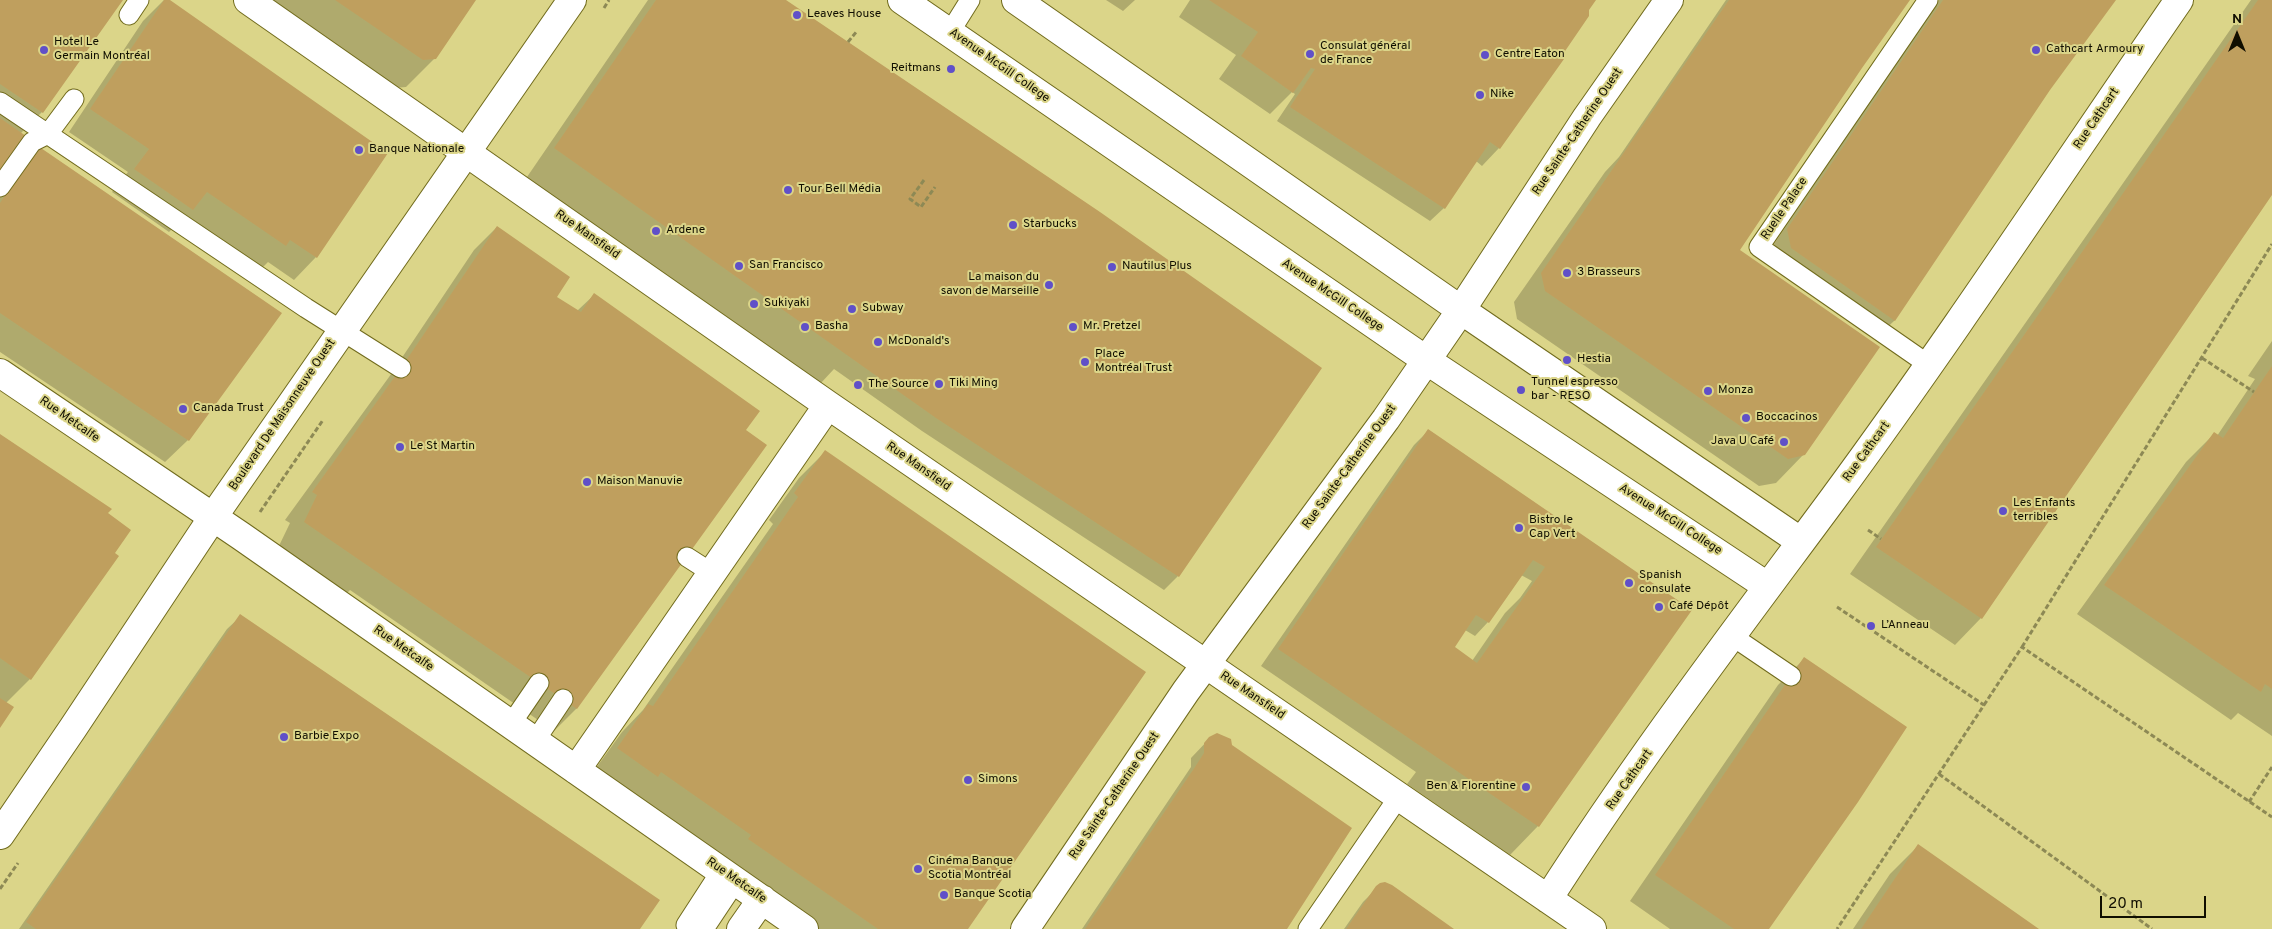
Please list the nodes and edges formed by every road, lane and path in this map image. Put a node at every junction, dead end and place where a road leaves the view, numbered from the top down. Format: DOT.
graph roads {
  1 [pos="248,0"];
  2 [pos="572,0"];
  3 [pos="902,0"];
  4 [pos="970,0"];
  5 [pos="1016,0"];
  6 [pos="1669,0"];
  7 [pos="1928,0"];
  8 [pos="2177,1"];
  9 [pos="857,30"];
  10 [pos="950,32"];
  11 [pos="848,42"];
  12 [pos="74,99"];
  13 [pos="0,102"];
  14 [pos="48,134"];
  15 [pos="467,151"];
  16 [pos="924,180"];
  17 [pos="0,187"];
  18 [pos="935,187"];
  19 [pos="2272,244"];
  20 [pos="1461,310"];
  21 [pos="341,331"];
  22 [pos="2202,358"];
  23 [pos="1426,360"];
  24 [pos="1929,365"];
  25 [pos="401,368"];
  26 [pos="0,373"];
  27 [pos="2254,392"];
  28 [pos="828,405"];
  29 [pos="213,517"];
  30 [pos="1868,530"];
  31 [pos="1881,539"];
  32 [pos="1800,541"];
  33 [pos="687,558"];
  34 [pos="712,573"];
  35 [pos="1767,586"];
  36 [pos="1837,607"];
  37 [pos="1732,636"];
  38 [pos="2022,647"];
  39 [pos="1205,664"];
  40 [pos="1791,676"];
  41 [pos="539,683"];
  42 [pos="563,699"];
  43 [pos="1984,705"];
  44 [pos="511,724"];
  45 [pos="534,741"];
  46 [pos="2272,767"];
  47 [pos="576,770"];
  48 [pos="1939,774"];
  49 [pos="1400,795"];
  50 [pos="2250,802"];
  51 [pos="2272,817"];
  52 [pos="0,835"];
  53 [pos="728,876"];
  54 [pos="762,899"];
  55 [pos="1548,899"];
  56 [pos="695,927"];
  57 [pos="741,929"];
  58 [pos="804,929"];
  59 [pos="1025,929"];
  60 [pos="1308,929"];
  61 [pos="1592,929"];
  62 [pos="1837,929"];
  63 [pos="2152,929"];
  1 -- 15 [label="street, Rue Mansfield"];
  2 -- 15 [label="street, Boulevard De Maisonneuve Ouest"];
  3 -- 10 [label="street, Avenue McGill College"];
  4 -- 10 [label="lane"];
  5 -- 20 [label="street"];
  6 -- 20 [label="street, Rue Sainte-Catherine Ouest"];
  7 -- 24 [label="lane, Ruelle Palace"];
  8 -- 24 [label="street, Rue Cathcart"];
  9 -- 11 [label="path"];
  10 -- 23 [label="street, Avenue McGill College"];
  12 -- 14 [label="lane"];
  13 -- 14 [label="lane"];
  14 -- 17 [label="lane"];
  14 -- 21 [label="lane"];
  15 -- 21 [label="street, Boulevard De Maisonneuve Ouest"];
  15 -- 28 [label="street, Rue Mansfield"];
  16 -- 18 [label="path"];
  19 -- 22 [label="path"];
  20 -- 23 [label="street, Rue Sainte-Catherine Ouest"];
  20 -- 32 [label="street"];
  21 -- 25 [label="lane"];
  21 -- 29 [label="street, Boulevard De Maisonneuve Ouest"];
  22 -- 27 [label="path"];
  22 -- 38 [label="path"];
  23 -- 35 [label="street, Avenue McGill College"];
  23 -- 39 [label="street, Rue Sainte-Catherine Ouest"];
  24 -- 32 [label="street, Rue Cathcart"];
  26 -- 29 [label="street, Rue Metcalfe"];
  28 -- 34 [label="street"];
  28 -- 39 [label="street, Rue Mansfield"];
  29 -- 44 [label="street, Rue Metcalfe"];
  29 -- 52 [label="street, Boulevard De Maisonneuve Ouest"];
  30 -- 31 [label="path"];
  32 -- 35 [label="street, Rue Cathcart"];
  33 -- 34 [label="lane"];
  34 -- 47 [label="street"];
  35 -- 37 [label="street, Rue Cathcart"];
  36 -- 43 [label="path"];
  37 -- 40 [label="lane"];
  37 -- 55 [label="street, Rue Cathcart"];
  38 -- 43 [label="path"];
  38 -- 50 [label="path"];
  39 -- 49 [label="street, Rue Mansfield"];
  39 -- 59 [label="street, Rue Sainte-Catherine Ouest"];
  41 -- 44 [label="lane"];
  42 -- 45 [label="lane"];
  43 -- 48 [label="path"];
  44 -- 45 [label="street, Rue Metcalfe"];
  45 -- 47 [label="street, Rue Metcalfe"];
  46 -- 50 [label="path"];
  47 -- 53 [label="street, Rue Metcalfe"];
  48 -- 62 [label="path"];
  48 -- 63 [label="path"];
  49 -- 55 [label="street, Rue Mansfield"];
  49 -- 60 [label="lane"];
  50 -- 51 [label="path"];
  53 -- 54 [label="street, Rue Metcalfe"];
  53 -- 56 [label="lane"];
  54 -- 57 [label="street"];
  54 -- 58 [label="street, Rue Metcalfe"];
  55 -- 61 [label="street, Rue Mansfield"];
}
